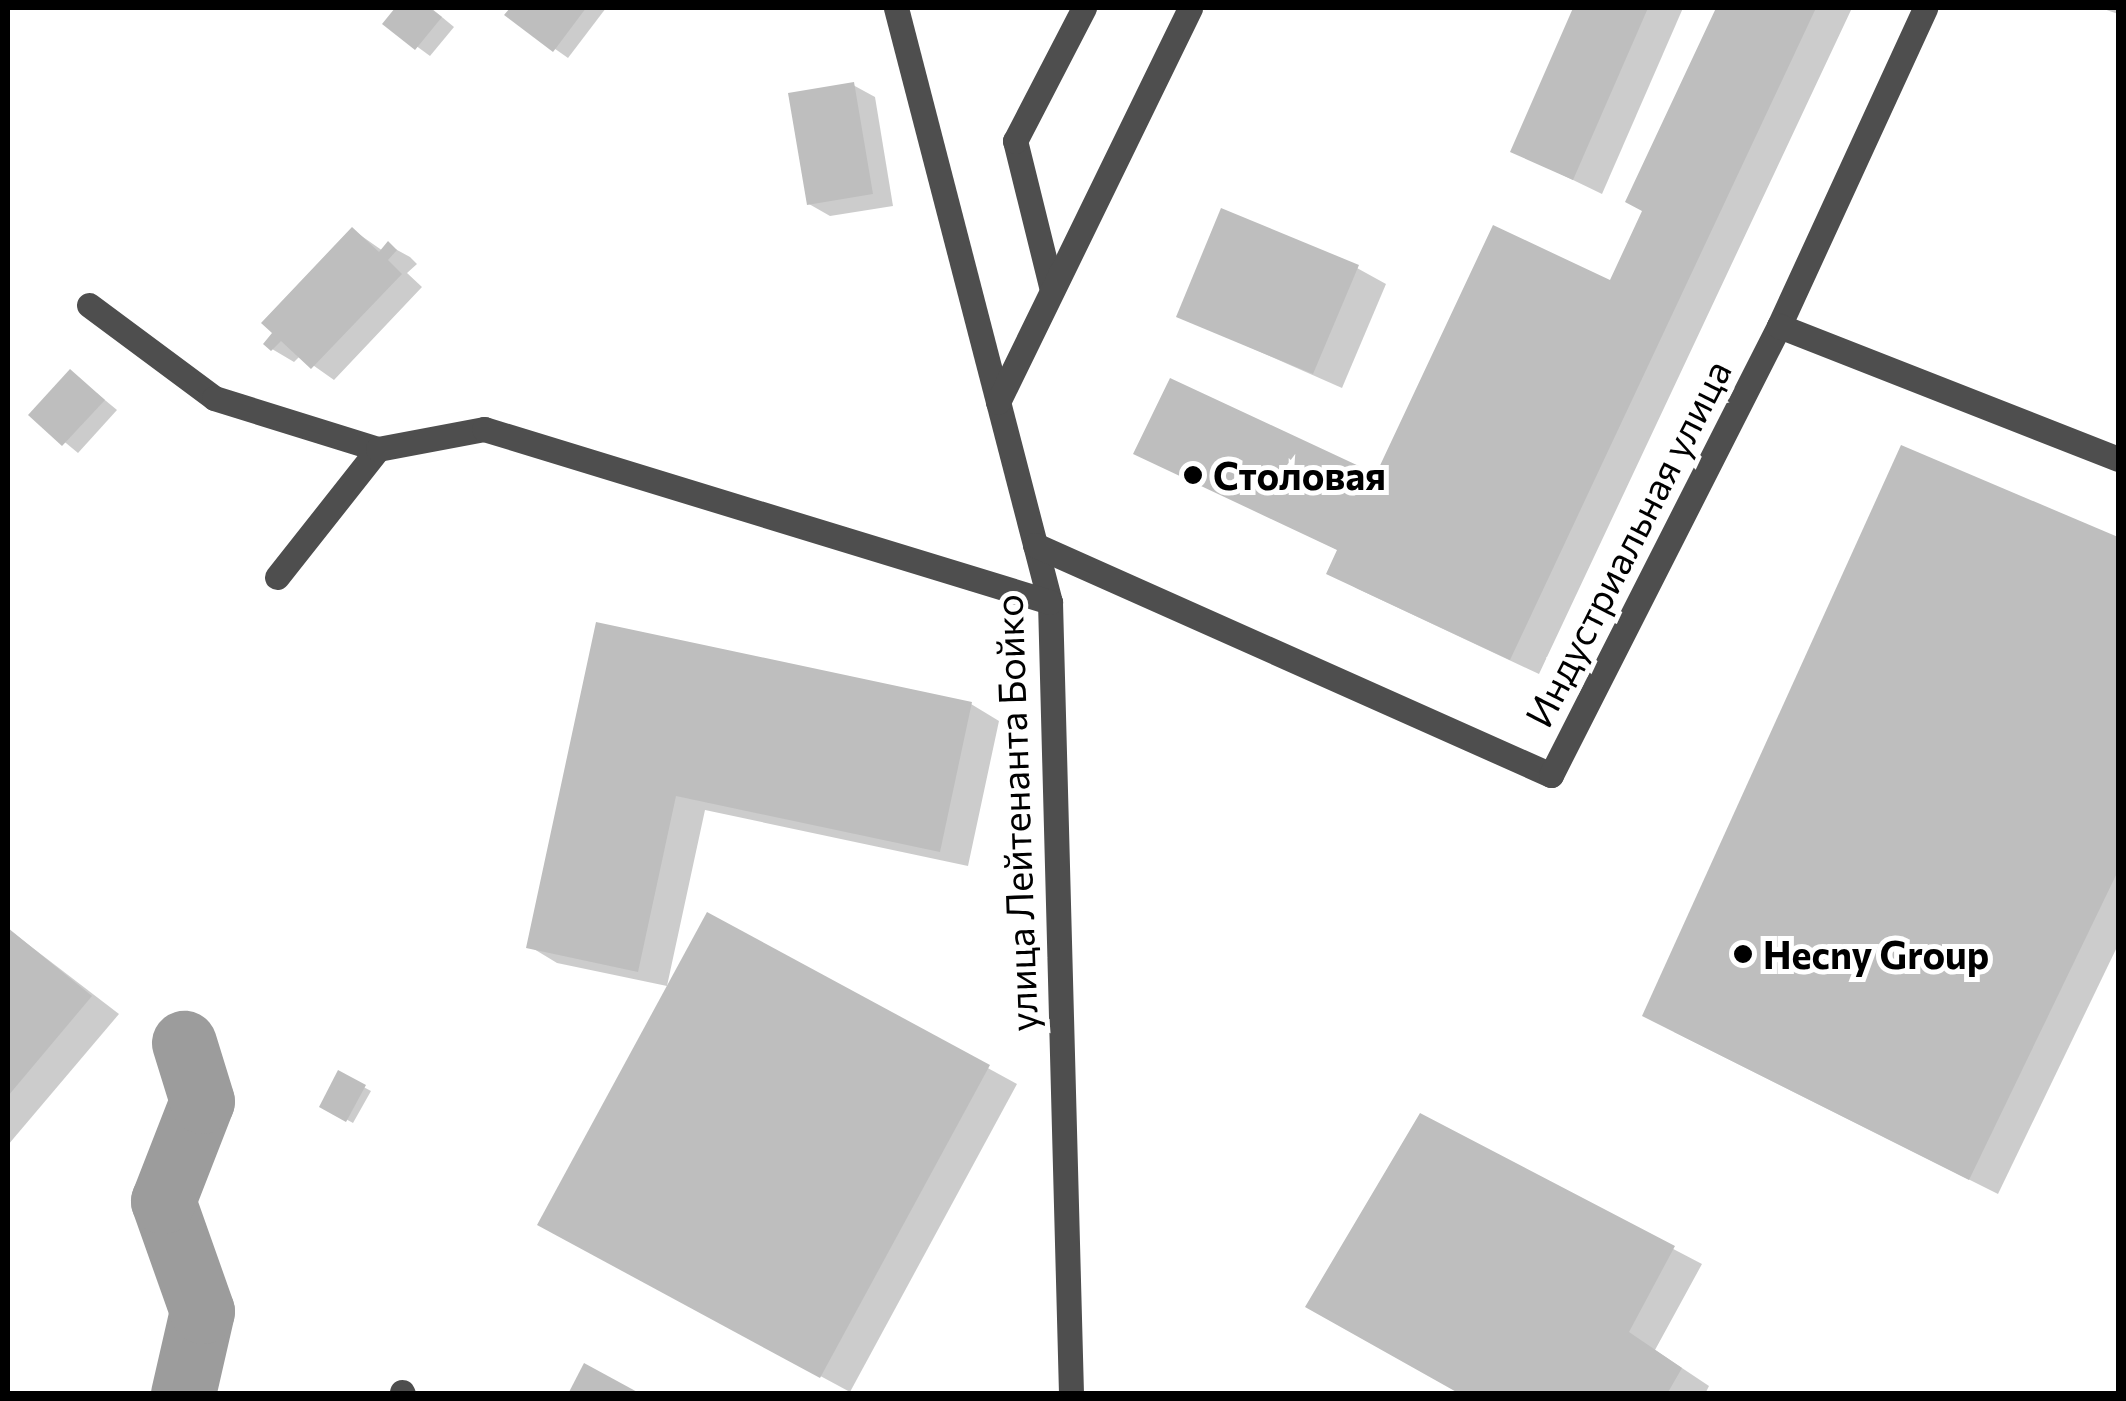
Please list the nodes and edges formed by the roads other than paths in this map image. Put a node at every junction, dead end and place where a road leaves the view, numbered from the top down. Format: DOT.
graph roads {
  1 [pos="896,8"];
  2 [pos="1084,8"];
  3 [pos="1190,8"];
  4 [pos="1925,8"];
  5 [pos="1052,290"];
  6 [pos="89,305"];
  7 [pos="1779,326"];
  8 [pos="998,402"];
  9 [pos="378,450"];
  10 [pos="2118,460"];
  11 [pos="1035,544"];
  12 [pos="278,577"];
  13 [pos="1050,602"];
  14 [pos="1071,1394"];
  1 -- 8 [label="street, улица Лейтенанта Бойко"];
  2 -- 5 [label="street"];
  3 -- 5 [label="street"];
  4 -- 7 [label="street"];
  5 -- 8 [label="street"];
  6 -- 9 [label="street"];
  7 -- 10 [label="street"];
  7 -- 11 [label="street, Индустриальная улица"];
  8 -- 11 [label="street, улица Лейтенанта Бойко"];
  9 -- 12 [label="street"];
  9 -- 13 [label="street"];
  11 -- 13 [label="street, улица Лейтенанта Бойко"];
  13 -- 14 [label="street, улица Лейтенанта Бойко"];
}
